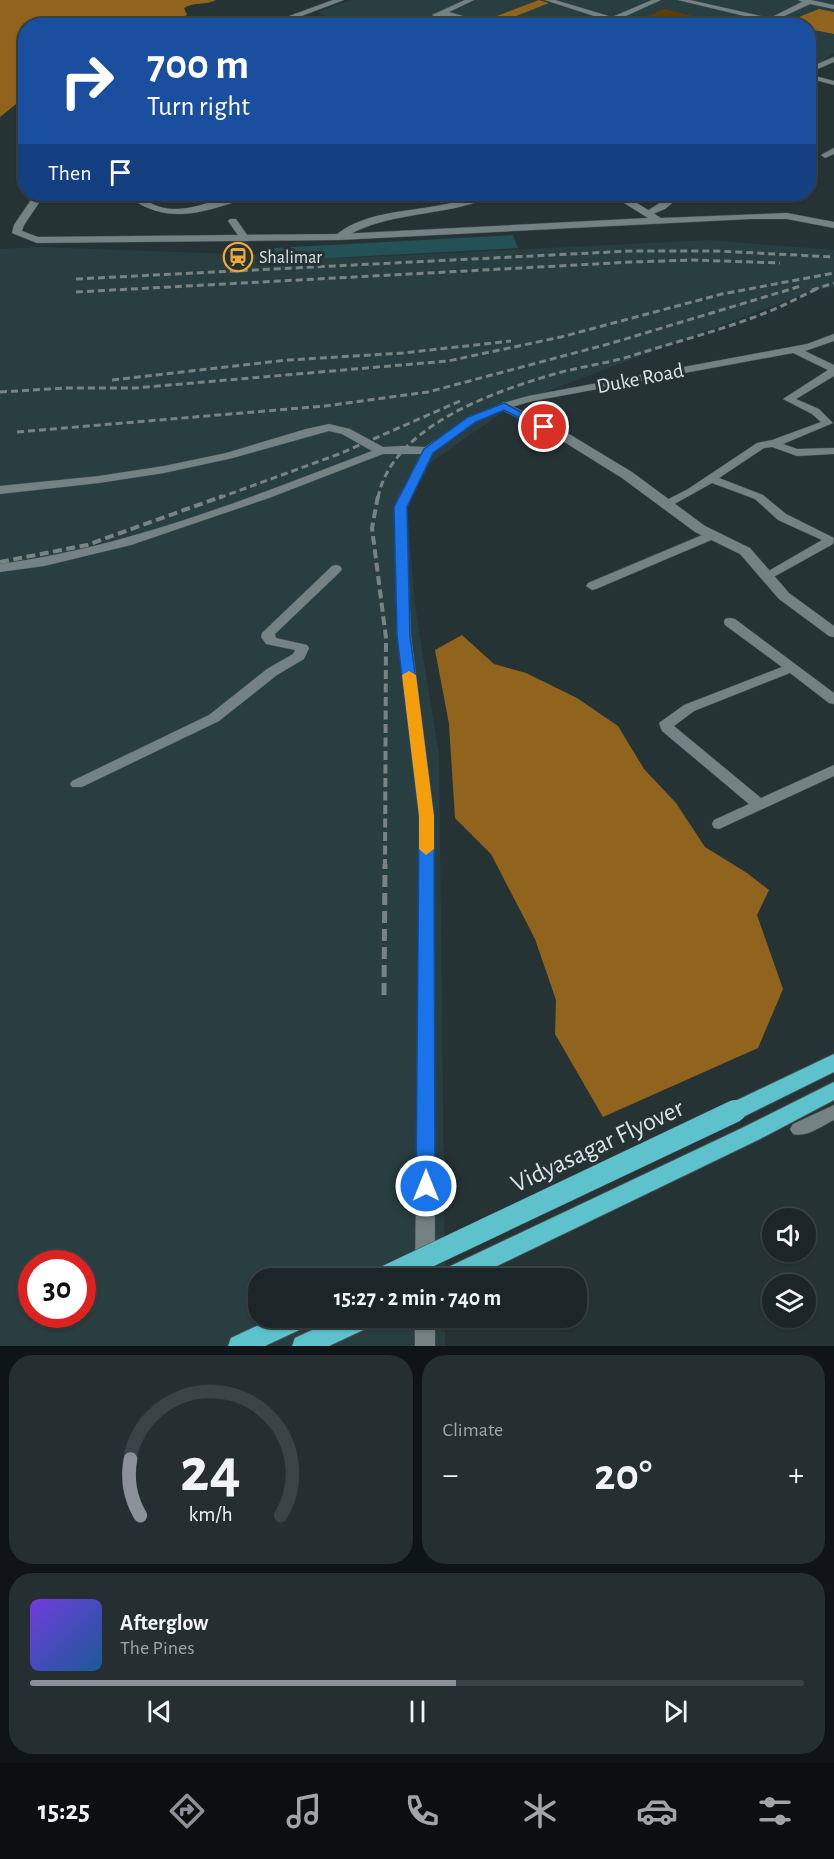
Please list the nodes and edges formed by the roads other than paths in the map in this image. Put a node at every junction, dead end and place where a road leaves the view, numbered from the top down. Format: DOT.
graph roads {
  1 [pos="340,0"];
  2 [pos="471,0"];
  3 [pos="548,0"];
  4 [pos="658,0"];
  5 [pos="681,0"];
  6 [pos="804,1"];
  7 [pos="728,4"];
  8 [pos="834,7"];
  9 [pos="719,8"];
  10 [pos="446,13"];
  11 [pos="436,15"];
  12 [pos="595,15"];
  13 [pos="289,18"];
  14 [pos="465,18"];
  15 [pos="588,18"];
  16 [pos="608,18"];
  17 [pos="614,18"];
  18 [pos="756,18"];
  19 [pos="781,18"];
  20 [pos="834,59"];
  21 [pos="816,67"];
  22 [pos="816,78"];
  23 [pos="834,82"];
  24 [pos="834,151"];
  25 [pos="825,155"];
  26 [pos="35,201"];
  27 [pos="139,201"];
  28 [pos="226,201"];
  29 [pos="468,201"];
  30 [pos="627,201"];
  31 [pos="670,201"];
  32 [pos="648,213"];
  33 [pos="233,221"];
  34 [pos="660,221"];
  35 [pos="834,225"];
  36 [pos="339,237"];
  37 [pos="245,239"];
  38 [pos="834,337"];
  39 [pos="794,350"];
  40 [pos="834,370"];
  41 [pos="504,406"];
  42 [pos="774,444"];
  43 [pos="381,451"];
  44 [pos="428,451"];
  45 [pos="834,451"];
  46 [pos="710,478"];
  47 [pos="0,490"];
  48 [pos="665,504"];
  49 [pos="712,536"];
  50 [pos="0,568"];
  51 [pos="336,569"];
  52 [pos="766,576"];
  53 [pos="592,586"];
  54 [pos="730,622"];
  55 [pos="834,633"];
  56 [pos="789,669"];
  57 [pos="834,700"];
  58 [pos="834,770"];
  59 [pos="77,784"];
  60 [pos="760,805"];
  61 [pos="719,824"];
  62 [pos="834,1062"];
  63 [pos="834,1090"];
  64 [pos="834,1112"];
  65 [pos="799,1129"];
  66 [pos="404,1268"];
  67 [pos="425,1268"];
  68 [pos="469,1268"];
  69 [pos="278,1328"];
  70 [pos="342,1328"];
  71 [pos="425,1328"];
  72 [pos="240,1346"];
  73 [pos="304,1346"];
  74 [pos="425,1346"];
  1 -- 13 [label="street"];
  2 -- 10 [label="street"];
  3 -- 12 [label="street"];
  4 -- 17 [label="street"];
  5 -- 9 [label="street"];
  6 -- 8 [label="street"];
  6 -- 19 [label="street"];
  7 -- 9 [label="street"];
  9 -- 18 [label="street"];
  10 -- 11 [label="street"];
  10 -- 14 [label="street"];
  12 -- 15 [label="street"];
  12 -- 16 [label="street"];
  20 -- 21 [label="street"];
  22 -- 23 [label="street"];
  24 -- 25 [label="street"];
  26 -- 37 [label="street"];
  27 -- 28 [label="street"];
  29 -- 36 [label="street"];
  30 -- 32 [label="street"];
  31 -- 32 [label="street"];
  32 -- 34 [label="street"];
  33 -- 37 [label="street"];
  34 -- 35 [label="street"];
  34 -- 36 [label="street"];
  36 -- 37 [label="street"];
  38 -- 39 [label="street, Duke Road"];
  39 -- 40 [label="street"];
  39 -- 41 [label="street, Duke Road"];
  40 -- 42 [label="street"];
  41 -- 44 [label="street, Duke Road"];
  41 -- 48 [label="street"];
  42 -- 45 [label="street"];
  42 -- 46 [label="street"];
  43 -- 44 [label="street"];
  43 -- 47 [label="street"];
  43 -- 50 [label="street"];
  44 -- 67 [label="street, Duke Road"];
  46 -- 48 [label="street"];
  46 -- 52 [label="street"];
  48 -- 49 [label="street"];
  49 -- 52 [label="street"];
  49 -- 53 [label="street"];
  51 -- 59 [label="street"];
  52 -- 55 [label="street"];
  54 -- 56 [label="street"];
  56 -- 57 [label="street"];
  56 -- 60 [label="street"];
  58 -- 60 [label="street"];
  60 -- 61 [label="street"];
  62 -- 66 [label="highway, Vidyasagar Flyover, bridge"];
  63 -- 68 [label="highway"];
  64 -- 65 [label="street"];
  69 -- 72 [label="highway"];
  70 -- 73 [label="highway"];
  71 -- 74 [label="street"];
}
